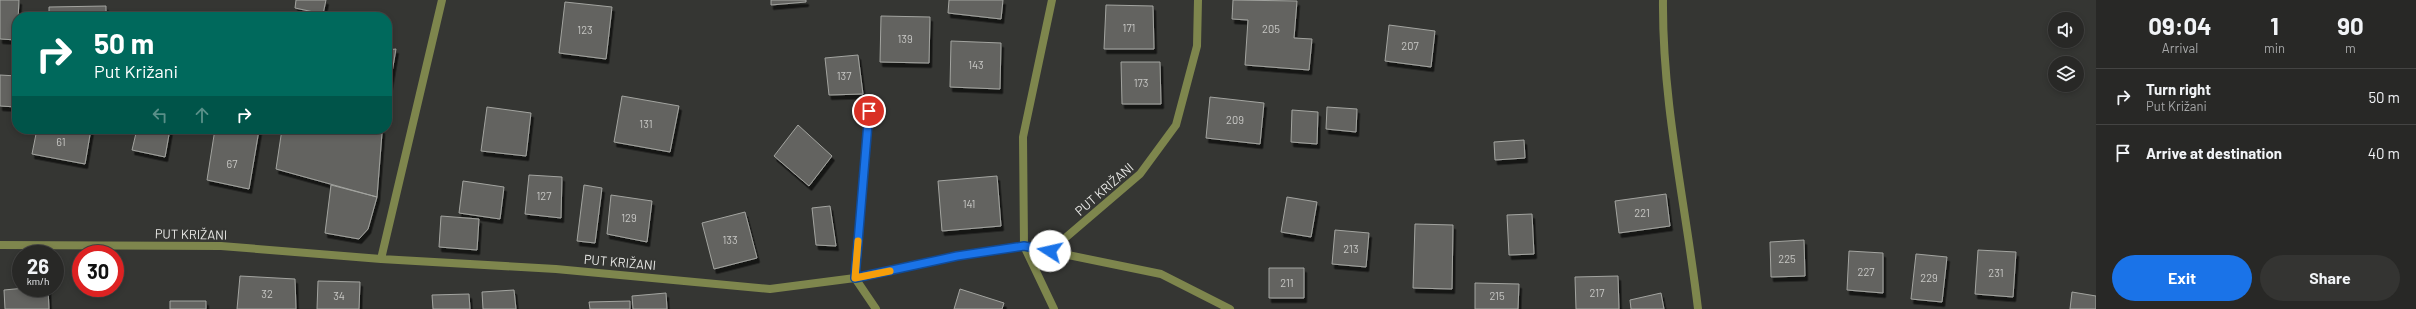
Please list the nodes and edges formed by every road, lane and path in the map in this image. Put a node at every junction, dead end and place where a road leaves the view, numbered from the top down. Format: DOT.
graph roads {
  1 [pos="442,0"];
  2 [pos="1052,0"];
  3 [pos="1198,0"];
  4 [pos="1663,0"];
  5 [pos="869,111"];
  6 [pos="0,245"];
  7 [pos="1024,246"];
  8 [pos="1050,251"];
  9 [pos="381,259"];
  10 [pos="855,278"];
  11 [pos="876,309"];
  12 [pos="1054,309"];
  13 [pos="1230,309"];
  14 [pos="1698,309"];
  1 -- 9 [label="street"];
  2 -- 7 [label="street"];
  3 -- 8 [label="street, PUT KRIŽANI"];
  4 -- 14 [label="street"];
  5 -- 10 [label="street"];
  6 -- 9 [label="street, PUT KRIŽANI"];
  7 -- 8 [label="street, PUT KRIŽANI"];
  7 -- 10 [label="street, PUT KRIŽANI"];
  7 -- 12 [label="street"];
  8 -- 13 [label="street, PUT KRIŽANI"];
  9 -- 10 [label="street, PUT KRIŽANI"];
  10 -- 11 [label="street"];
}
